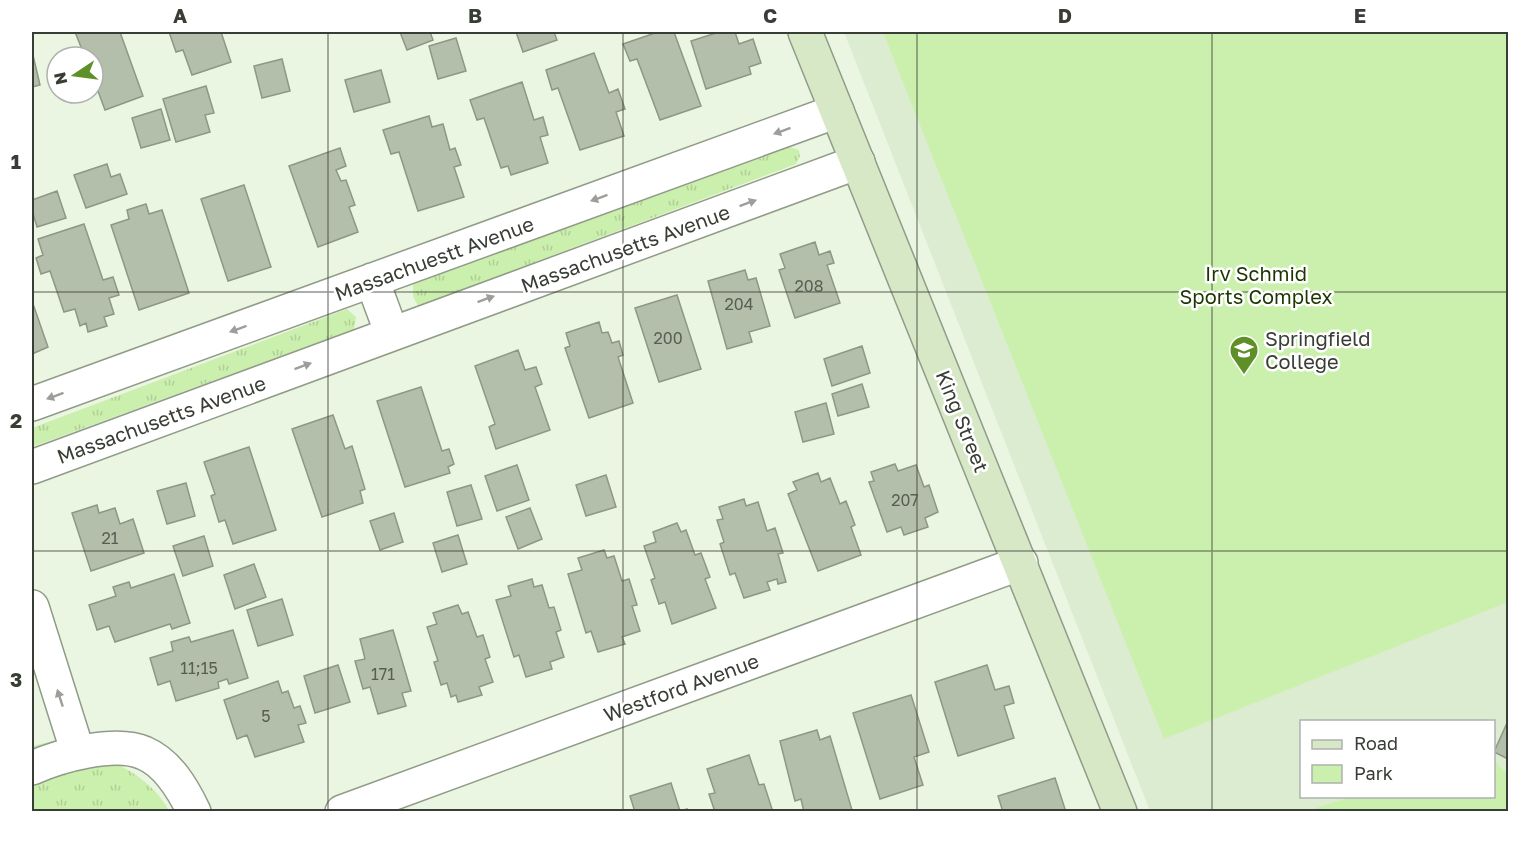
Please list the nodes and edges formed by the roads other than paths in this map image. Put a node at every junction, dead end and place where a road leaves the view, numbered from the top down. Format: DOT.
graph roads {
  1 [pos="805,32"];
  2 [pos="837,111"];
  3 [pos="858,162"];
  4 [pos="372,280"];
  5 [pos="392,334"];
  6 [pos="32,404"];
  7 [pos="32,466"];
  8 [pos="1021,562"];
  9 [pos="32,607"];
  10 [pos="78,753"];
  11 [pos="32,768"];
  12 [pos="194,812"];
  13 [pos="342,812"];
  14 [pos="1120,812"];
  1 -- 2 [label="street, King Street"];
  2 -- 3 [label="street, King Street"];
  2 -- 4 [label="street, Massachuestt Avenue, one-way"];
  5 -- 3 [label="street, Massachusetts Avenue, one-way"];
  3 -- 8 [label="street, King Street"];
  4 -- 5 [label="street"];
  4 -- 6 [label="street, Massachuestt Avenue, one-way"];
  7 -- 5 [label="street, Massachusetts Avenue, one-way"];
  8 -- 13 [label="street, Westford Avenue"];
  8 -- 14 [label="street, King Street"];
  10 -- 9 [label="street, one-way"];
  10 -- 11 [label="street"];
  10 -- 12 [label="street"];
}
